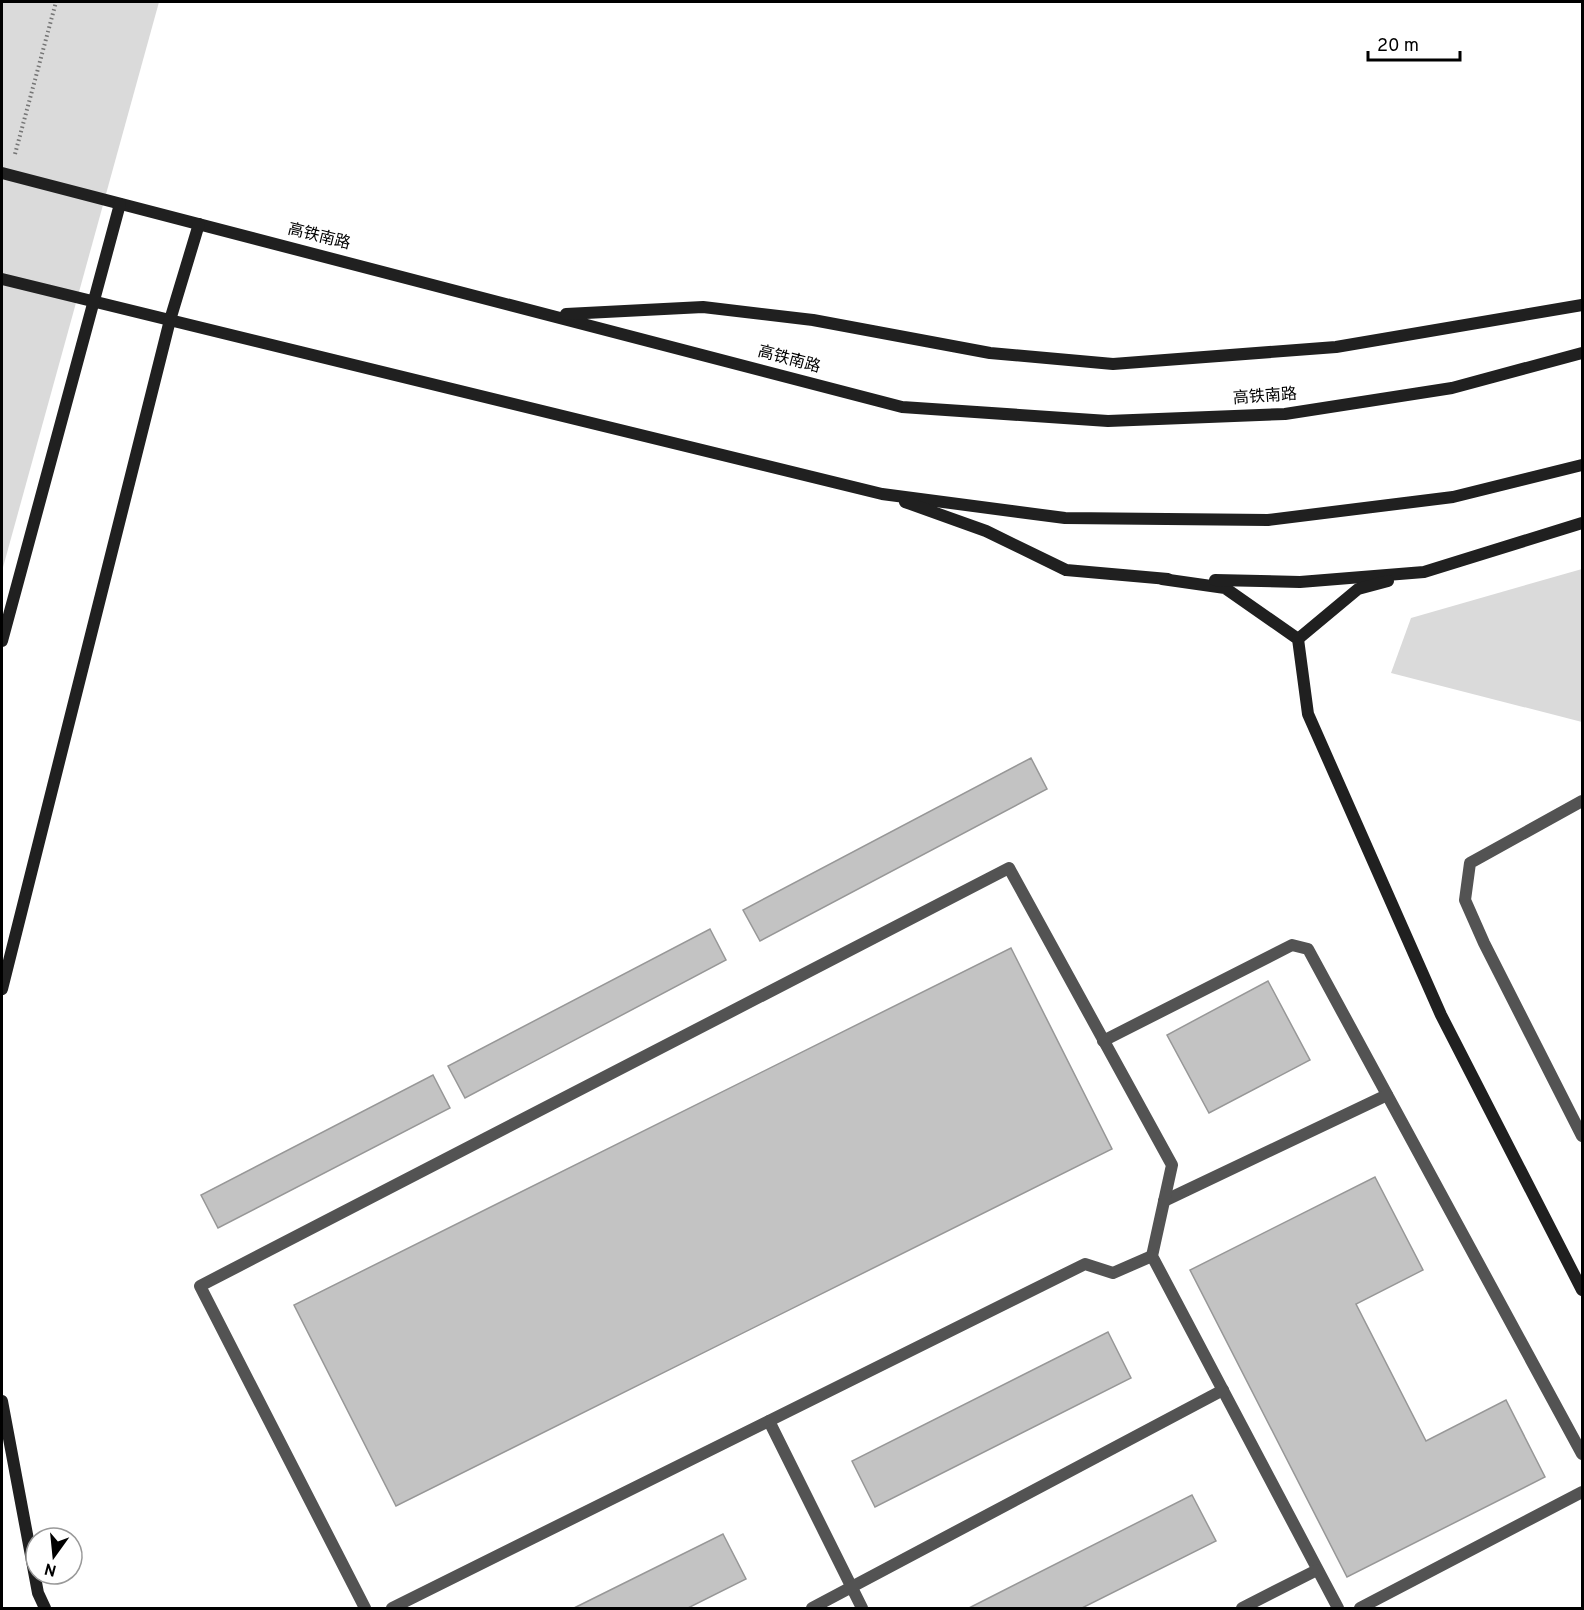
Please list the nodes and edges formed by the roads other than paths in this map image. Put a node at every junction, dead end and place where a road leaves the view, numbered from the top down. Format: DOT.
graph roads {
  1 [pos="6,174"];
  2 [pos="120,204"];
  3 [pos="199,224"];
  4 [pos="2,279"];
  5 [pos="93,301"];
  6 [pos="1582,305"];
  7 [pos="553,315"];
  8 [pos="170,320"];
  9 [pos="1582,353"];
  10 [pos="1582,465"];
  11 [pos="882,494"];
  12 [pos="1582,523"];
  13 [pos="1424,572"];
  14 [pos="1162,579"];
  15 [pos="1298,639"];
  16 [pos="2,642"];
  17 [pos="1582,801"];
  18 [pos="2,989"];
  19 [pos="1104,1041"];
  20 [pos="1387,1095"];
  21 [pos="1582,1136"];
  22 [pos="1164,1201"];
  23 [pos="1152,1256"];
  24 [pos="1582,1290"];
  25 [pos="1223,1390"];
  26 [pos="2,1401"];
  27 [pos="769,1421"];
  28 [pos="1582,1454"];
  29 [pos="1582,1492"];
  30 [pos="1317,1570"];
  31 [pos="852,1588"];
  32 [pos="45,1608"];
  33 [pos="365,1608"];
  34 [pos="392,1608"];
  35 [pos="812,1608"];
  36 [pos="862,1608"];
  37 [pos="1242,1608"];
  38 [pos="1338,1608"];
  39 [pos="1360,1608"];
  1 -- 2 [label="main road, 高铁南路"];
  2 -- 3 [label="main road, 高铁南路"];
  2 -- 5 [label="main road"];
  3 -- 7 [label="main road, 高铁南路"];
  3 -- 8 [label="main road"];
  4 -- 5 [label="main road"];
  5 -- 8 [label="main road"];
  5 -- 16 [label="main road"];
  6 -- 7 [label="main road"];
  7 -- 9 [label="main road, 高铁南路"];
  8 -- 11 [label="main road"];
  8 -- 18 [label="main road"];
  10 -- 11 [label="main road"];
  11 -- 14 [label="main road"];
  12 -- 13 [label="main road"];
  13 -- 14 [label="main road"];
  13 -- 15 [label="main road"];
  14 -- 15 [label="main road"];
  15 -- 24 [label="main road"];
  17 -- 21 [label="lane"];
  19 -- 20 [label="lane"];
  19 -- 22 [label="lane"];
  19 -- 33 [label="lane"];
  20 -- 22 [label="lane"];
  20 -- 28 [label="lane"];
  22 -- 23 [label="lane"];
  23 -- 25 [label="lane"];
  23 -- 27 [label="lane"];
  25 -- 30 [label="lane"];
  25 -- 31 [label="lane"];
  26 -- 32 [label="main road"];
  27 -- 31 [label="lane"];
  27 -- 34 [label="lane"];
  29 -- 39 [label="lane"];
  30 -- 37 [label="lane"];
  30 -- 38 [label="lane"];
  31 -- 35 [label="lane"];
  31 -- 36 [label="lane"];
}
